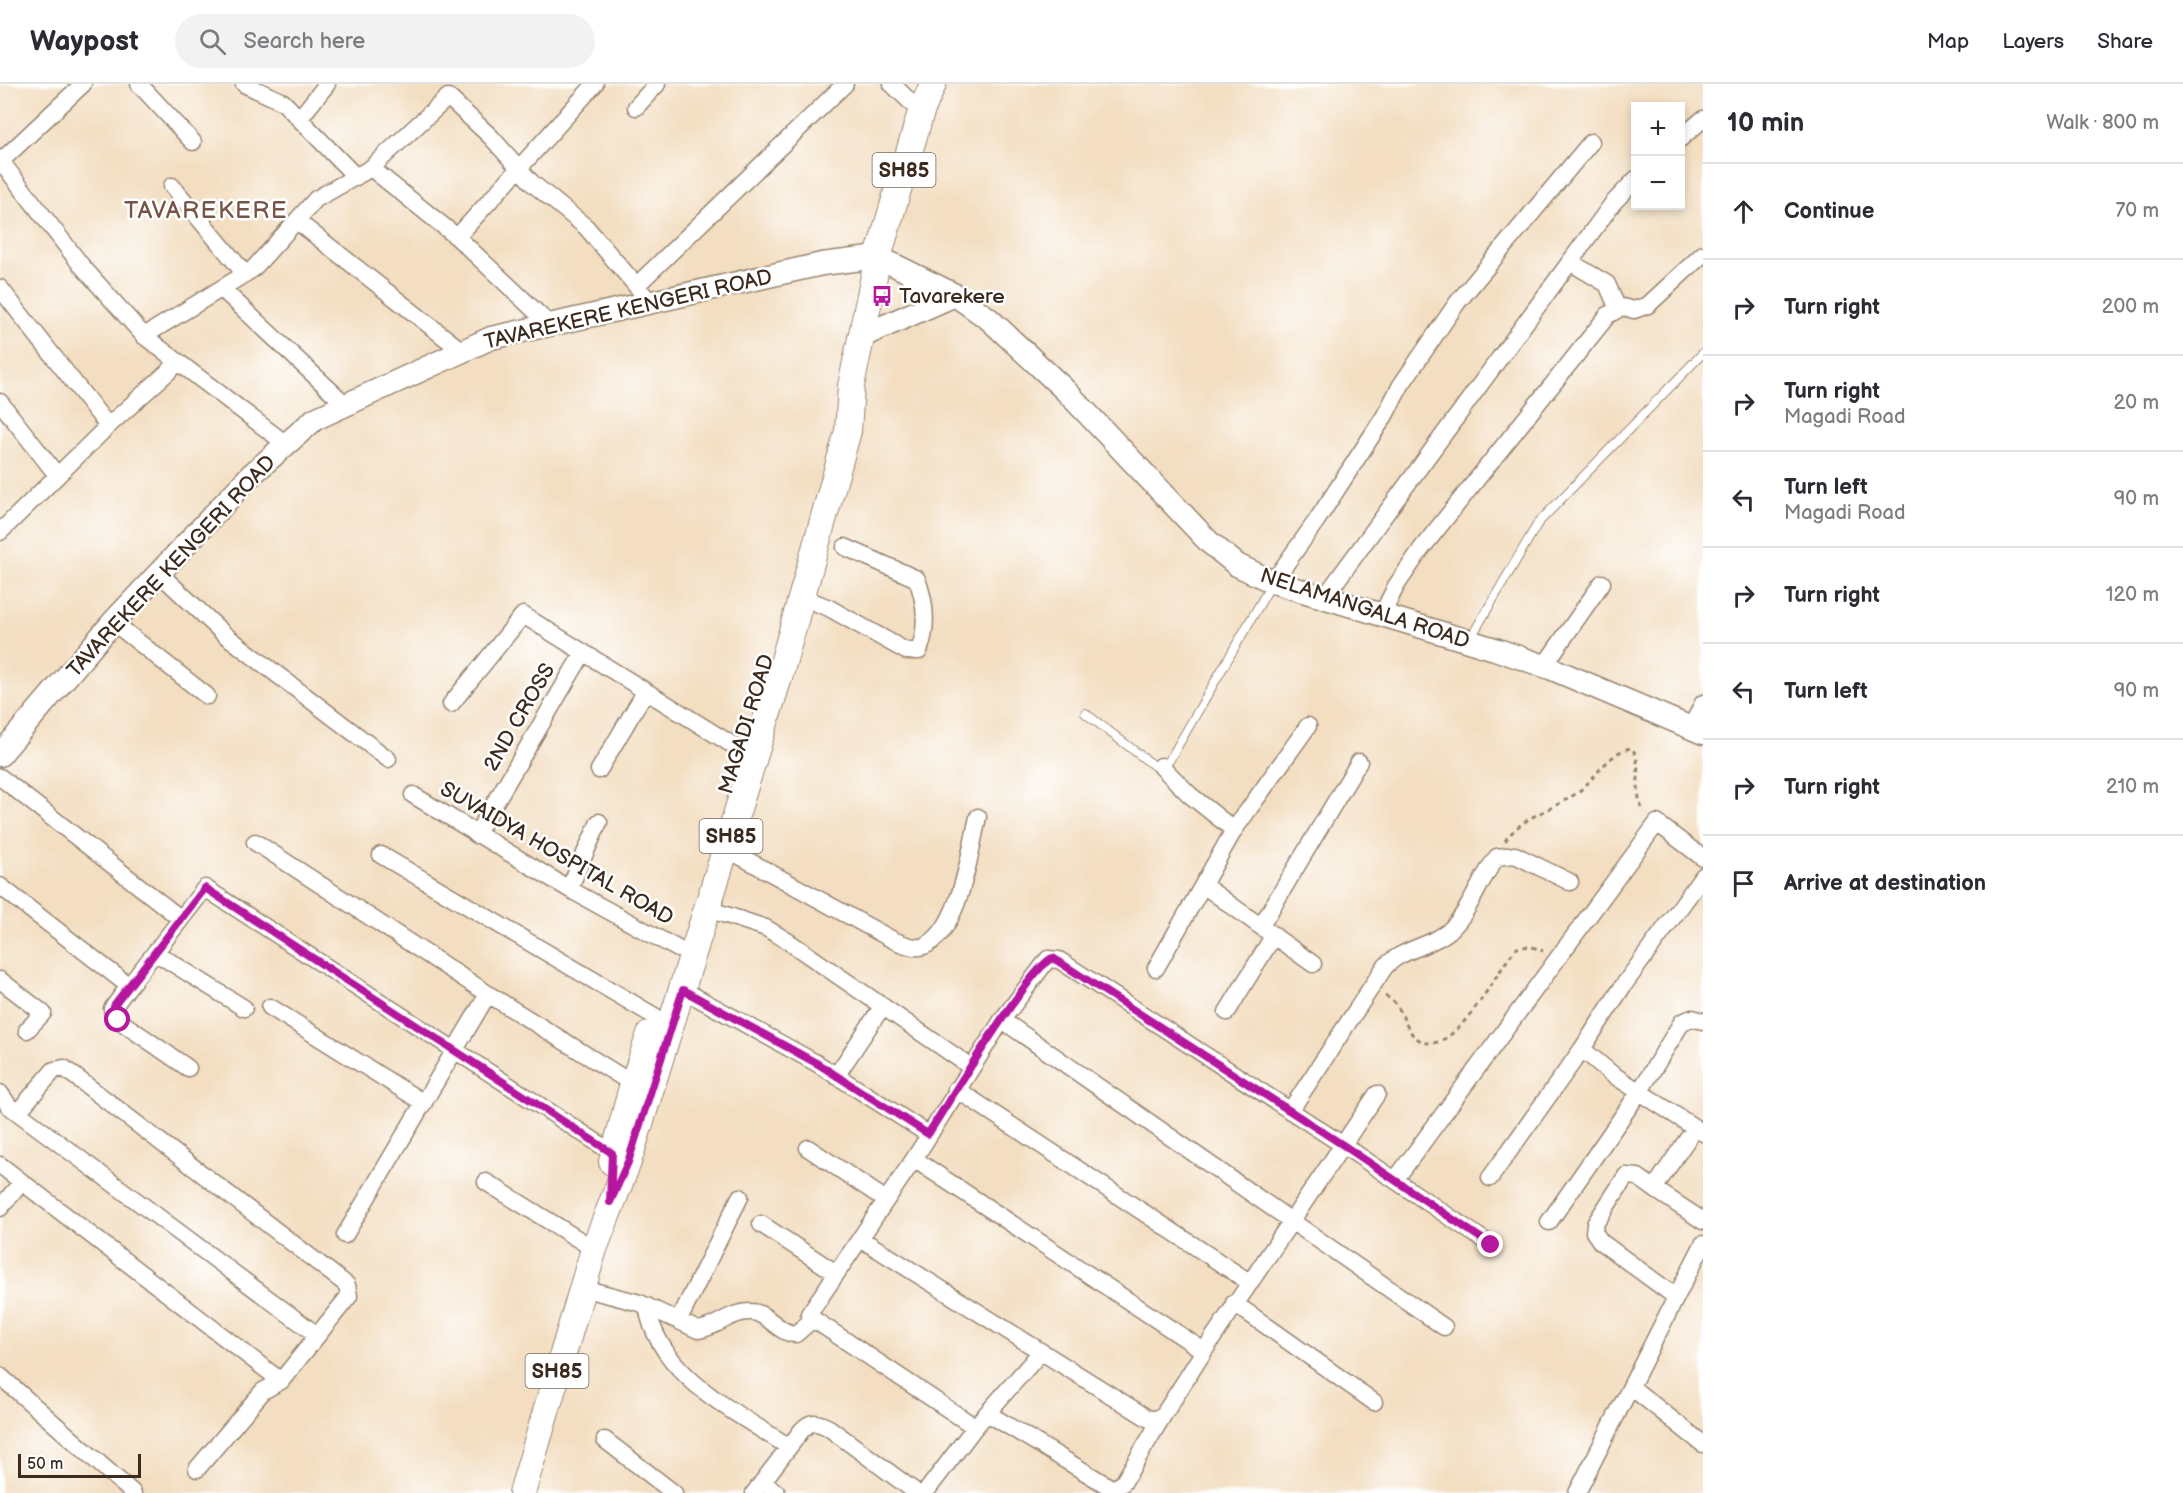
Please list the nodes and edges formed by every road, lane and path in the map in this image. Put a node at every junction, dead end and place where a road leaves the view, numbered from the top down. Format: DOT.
graph roads {
  1 [pos="83,84"];
  2 [pos="139,84"];
  3 [pos="244,84"];
  4 [pos="327,84"];
  5 [pos="460,84"];
  6 [pos="595,84"];
  7 [pos="657,84"];
  8 [pos="845,84"];
  9 [pos="892,84"];
  10 [pos="933,84"];
  11 [pos="448,97"];
  12 [pos="636,107"];
  13 [pos="921,111"];
  14 [pos="299,119"];
  15 [pos="1703,119"];
  16 [pos="1685,135"];
  17 [pos="193,142"];
  18 [pos="1591,142"];
  19 [pos="0,161"];
  20 [pos="371,168"];
  21 [pos="520,169"];
  22 [pos="356,177"];
  23 [pos="1631,183"];
  24 [pos="172,186"];
  25 [pos="297,221"];
  26 [pos="457,237"];
  27 [pos="1703,254"];
  28 [pos="878,257"];
  29 [pos="1570,262"];
  30 [pos="245,274"];
  31 [pos="0,288"];
  32 [pos="222,289"];
  33 [pos="644,295"];
  34 [pos="955,295"];
  35 [pos="1618,309"];
  36 [pos="550,325"];
  37 [pos="144,336"];
  38 [pos="861,337"];
  39 [pos="462,351"];
  40 [pos="1703,353"];
  41 [pos="179,362"];
  42 [pos="0,402"];
  43 [pos="346,405"];
  44 [pos="108,426"];
  45 [pos="286,444"];
  46 [pos="56,474"];
  47 [pos="819,505"];
  48 [pos="0,532"];
  49 [pos="845,547"];
  50 [pos="159,573"];
  51 [pos="1273,582"];
  52 [pos="1602,583"];
  53 [pos="801,597"];
  54 [pos="1324,598"];
  55 [pos="1382,615"];
  56 [pos="113,622"];
  57 [pos="1469,641"];
  58 [pos="583,653"];
  59 [pos="1544,666"];
  60 [pos="645,692"];
  61 [pos="207,696"];
  62 [pos="1703,703"];
  63 [pos="451,704"];
  64 [pos="1085,713"];
  65 [pos="1308,726"];
  66 [pos="1697,730"];
  67 [pos="739,749"];
  68 [pos="0,755"];
  69 [pos="388,759"];
  70 [pos="1359,762"];
  71 [pos="1161,766"];
  72 [pos="599,770"];
  73 [pos="0,777"];
  74 [pos="413,795"];
  75 [pos="978,817"];
  76 [pos="599,822"];
  77 [pos="1657,823"];
  78 [pos="1234,830"];
  79 [pos="476,835"];
  80 [pos="255,842"];
  81 [pos="727,849"];
  82 [pos="381,855"];
  83 [pos="1497,857"];
  84 [pos="1703,858"];
  85 [pos="1703,876"];
  86 [pos="1570,882"];
  87 [pos="1203,885"];
  88 [pos="0,886"];
  89 [pos="569,889"];
  90 [pos="708,909"];
  91 [pos="181,920"];
  92 [pos="1267,931"];
  93 [pos="678,949"];
  94 [pos="156,953"];
  95 [pos="1558,958"];
  96 [pos="1313,964"];
  97 [pos="1156,968"];
  98 [pos="0,980"];
  99 [pos="129,986"];
  100 [pos="683,990"];
  101 [pos="488,994"];
  102 [pos="1368,995"];
  103 [pos="270,1007"];
  104 [pos="882,1007"];
  105 [pos="244,1008"];
  106 [pos="1227,1012"];
  107 [pos="656,1017"];
  108 [pos="1002,1020"];
  109 [pos="1703,1021"];
  110 [pos="27,1030"];
  111 [pos="1582,1049"];
  112 [pos="455,1051"];
  113 [pos="971,1067"];
  114 [pos="188,1068"];
  115 [pos="836,1076"];
  116 [pos="633,1084"];
  117 [pos="957,1089"];
  118 [pos="1640,1091"];
  119 [pos="0,1093"];
  120 [pos="1377,1094"];
  121 [pos="424,1103"];
  122 [pos="1290,1111"];
  123 [pos="18,1112"];
  124 [pos="1699,1131"];
  125 [pos="928,1134"];
  126 [pos="1343,1145"];
  127 [pos="808,1148"];
  128 [pos="612,1153"];
  129 [pos="914,1159"];
  130 [pos="0,1165"];
  131 [pos="1490,1178"];
  132 [pos="1395,1180"];
  133 [pos="22,1182"];
  134 [pos="486,1182"];
  135 [pos="1656,1190"];
  136 [pos="740,1197"];
  137 [pos="886,1200"];
  138 [pos="610,1202"];
  139 [pos="0,1208"];
  140 [pos="1291,1221"];
  141 [pos="1549,1221"];
  142 [pos="1703,1221"];
  143 [pos="761,1224"];
  144 [pos="345,1235"];
  145 [pos="861,1239"];
  146 [pos="1703,1244"];
  147 [pos="1491,1245"];
  148 [pos="594,1249"];
  149 [pos="836,1273"];
  150 [pos="1249,1282"];
  151 [pos="582,1288"];
  152 [pos="1676,1298"];
  153 [pos="1234,1303"];
  154 [pos="647,1306"];
  155 [pos="813,1319"];
  156 [pos="679,1320"];
  157 [pos="1444,1327"];
  158 [pos="317,1335"];
  159 [pos="1204,1351"];
  160 [pos="1040,1353"];
  161 [pos="0,1376"];
  162 [pos="281,1381"];
  163 [pos="1631,1387"];
  164 [pos="1374,1402"];
  165 [pos="987,1413"];
  166 [pos="1164,1414"];
  167 [pos="975,1427"];
  168 [pos="605,1440"];
  169 [pos="1703,1444"];
  170 [pos="789,1447"];
  171 [pos="197,1468"];
  172 [pos="758,1488"];
  173 [pos="133,1493"];
  174 [pos="522,1493"];
  175 [pos="674,1493"];
  176 [pos="777,1493"];
  177 [pos="917,1493"];
  178 [pos="925,1493"];
  179 [pos="1577,1493"];
  1 -- 19 [label="street"];
  2 -- 17 [label="street"];
  3 -- 14 [label="street"];
  4 -- 14 [label="street"];
  5 -- 11 [label="street"];
  6 -- 21 [label="street"];
  7 -- 12 [label="street"];
  8 -- 33 [label="street"];
  9 -- 13 [label="street"];
  10 -- 13 [label="main road, MAGADI ROAD / SH85"];
  11 -- 20 [label="street"];
  11 -- 21 [label="street"];
  13 -- 28 [label="main road, MAGADI ROAD / SH85"];
  14 -- 22 [label="street"];
  15 -- 16 [label="street"];
  18 -- 51 [label="street"];
  19 -- 37 [label="street"];
  20 -- 22 [label="street"];
  20 -- 26 [label="street"];
  21 -- 26 [label="street"];
  21 -- 33 [label="street"];
  22 -- 25 [label="street"];
  23 -- 29 [label="street"];
  24 -- 30 [label="street"];
  25 -- 30 [label="street"];
  25 -- 39 [label="street"];
  26 -- 36 [label="street"];
  27 -- 35 [label="street"];
  28 -- 33 [label="main road, TAVAREKERE KENGERI ROAD"];
  28 -- 34 [label="main road, NELAMANGALA ROAD"];
  28 -- 38 [label="main road, MAGADI ROAD / SH85"];
  29 -- 35 [label="street"];
  29 -- 54 [label="street"];
  30 -- 32 [label="street"];
  31 -- 44 [label="street"];
  32 -- 37 [label="street"];
  32 -- 43 [label="street"];
  33 -- 36 [label="main road, TAVAREKERE KENGERI ROAD"];
  34 -- 38 [label="main road"];
  34 -- 51 [label="main road, NELAMANGALA ROAD"];
  35 -- 55 [label="street"];
  36 -- 39 [label="main road, TAVAREKERE KENGERI ROAD"];
  37 -- 41 [label="street"];
  38 -- 47 [label="main road, MAGADI ROAD / SH85"];
  39 -- 43 [label="main road, TAVAREKERE KENGERI ROAD"];
  40 -- 57 [label="lane"];
  41 -- 44 [label="street"];
  41 -- 45 [label="street"];
  42 -- 46 [label="street"];
  43 -- 45 [label="main road, TAVAREKERE KENGERI ROAD"];
  44 -- 46 [label="street"];
  45 -- 50 [label="main road, TAVAREKERE KENGERI ROAD"];
  46 -- 48 [label="street"];
  47 -- 53 [label="main road, MAGADI ROAD / SH85"];
  47 -- 67 [label="main road, MAGADI ROAD / SH85"];
  49 -- 53 [label="street"];
  50 -- 56 [label="main road, TAVAREKERE KENGERI ROAD"];
  50 -- 69 [label="street"];
  51 -- 54 [label="main road, NELAMANGALA ROAD"];
  51 -- 71 [label="lane"];
  52 -- 59 [label="street"];
  53 -- 81 [label="main road, MAGADI ROAD / SH85"];
  54 -- 55 [label="main road, NELAMANGALA ROAD"];
  55 -- 57 [label="main road, NELAMANGALA ROAD"];
  56 -- 61 [label="street"];
  56 -- 68 [label="main road, TAVAREKERE KENGERI ROAD"];
  57 -- 59 [label="main road, NELAMANGALA ROAD"];
  58 -- 60 [label="street"];
  58 -- 63 [label="street"];
  58 -- 79 [label="street, 2ND CROSS"];
  59 -- 66 [label="main road, NELAMANGALA ROAD"];
  60 -- 67 [label="street"];
  60 -- 72 [label="street"];
  62 -- 66 [label="street"];
  64 -- 71 [label="lane"];
  65 -- 78 [label="street"];
  67 -- 93 [label="main road, MAGADI ROAD / SH85"];
  70 -- 92 [label="street"];
  71 -- 78 [label="street"];
  73 -- 91 [label="street"];
  74 -- 79 [label="street, SUVAIDYA HOSPITAL ROAD"];
  75 -- 81 [label="street"];
  76 -- 89 [label="street"];
  77 -- 83 [label="path"];
  77 -- 84 [label="street"];
  77 -- 95 [label="street"];
  78 -- 87 [label="street"];
  79 -- 89 [label="street, SUVAIDYA HOSPITAL ROAD"];
  80 -- 101 [label="street"];
  81 -- 90 [label="main road, MAGADI ROAD / SH85"];
  82 -- 107 [label="street"];
  83 -- 86 [label="street"];
  83 -- 102 [label="street"];
  85 -- 111 [label="street"];
  87 -- 92 [label="street"];
  87 -- 97 [label="street"];
  88 -- 99 [label="street"];
  89 -- 93 [label="street, SUVAIDYA HOSPITAL ROAD"];
  90 -- 100 [label="main road, MAGADI ROAD / SH85"];
  90 -- 104 [label="street"];
  91 -- 94 [label="street"];
  91 -- 112 [label="street"];
  92 -- 96 [label="street"];
  92 -- 106 [label="street"];
  93 -- 107 [label="main road, MAGADI ROAD / SH85"];
  94 -- 99 [label="street"];
  94 -- 105 [label="street"];
  95 -- 102 [label="path"];
  95 -- 132 [label="street"];
  98 -- 110 [label="street"];
  99 -- 114 [label="street"];
  100 -- 115 [label="street"];
  100 -- 138 [label="main road, MAGADI ROAD / SH85"];
  101 -- 112 [label="street"];
  101 -- 116 [label="street"];
  102 -- 122 [label="street"];
  103 -- 121 [label="street"];
  104 -- 113 [label="street"];
  104 -- 115 [label="street"];
  107 -- 116 [label="main road, MAGADI ROAD / SH85"];
  108 -- 113 [label="street"];
  108 -- 122 [label="street"];
  108 -- 140 [label="street"];
  109 -- 118 [label="street"];
  111 -- 118 [label="street"];
  111 -- 131 [label="street"];
  112 -- 121 [label="street"];
  112 -- 128 [label="street"];
  113 -- 117 [label="street"];
  115 -- 125 [label="street"];
  116 -- 128 [label="main road, MAGADI ROAD / SH85"];
  117 -- 125 [label="street"];
  117 -- 150 [label="street"];
  118 -- 124 [label="street"];
  118 -- 141 [label="street"];
  119 -- 123 [label="street"];
  120 -- 126 [label="street"];
  121 -- 144 [label="street"];
  122 -- 126 [label="street"];
  123 -- 158 [label="street"];
  123 -- 158 [label="street"];
  124 -- 135 [label="street"];
  125 -- 129 [label="street"];
  126 -- 132 [label="street"];
  126 -- 140 [label="street"];
  127 -- 137 [label="street"];
  128 -- 138 [label="main road, MAGADI ROAD / SH85"];
  129 -- 137 [label="street"];
  129 -- 159 [label="street"];
  130 -- 133 [label="street"];
  132 -- 147 [label="street"];
  133 -- 139 [label="street"];
  133 -- 162 [label="street"];
  134 -- 148 [label="street"];
  135 -- 142 [label="street"];
  135 -- 152 [label="street"];
  136 -- 156 [label="street"];
  137 -- 145 [label="street"];
  138 -- 148 [label="main road, MAGADI ROAD / SH85"];
  140 -- 150 [label="street"];
  140 -- 157 [label="street"];
  143 -- 149 [label="street"];
  145 -- 149 [label="street"];
  145 -- 160 [label="street"];
  146 -- 152 [label="street"];
  148 -- 151 [label="main road, MAGADI ROAD / SH85"];
  149 -- 155 [label="street"];
  150 -- 153 [label="street"];
  151 -- 154 [label="street"];
  151 -- 174 [label="main road, MAGADI ROAD / SH85"];
  152 -- 163 [label="street"];
  153 -- 159 [label="street"];
  153 -- 164 [label="street"];
  154 -- 156 [label="street"];
  154 -- 170 [label="street"];
  155 -- 156 [label="street"];
  155 -- 167 [label="street"];
  158 -- 162 [label="street"];
  159 -- 166 [label="street"];
  160 -- 165 [label="street"];
  160 -- 166 [label="street"];
  161 -- 173 [label="street"];
  162 -- 171 [label="street"];
  163 -- 169 [label="street"];
  163 -- 179 [label="street"];
  165 -- 166 [label="street"];
  165 -- 167 [label="street"];
  167 -- 178 [label="street"];
  168 -- 175 [label="street"];
  170 -- 172 [label="street"];
  170 -- 177 [label="street"];
  172 -- 176 [label="street"];
}
